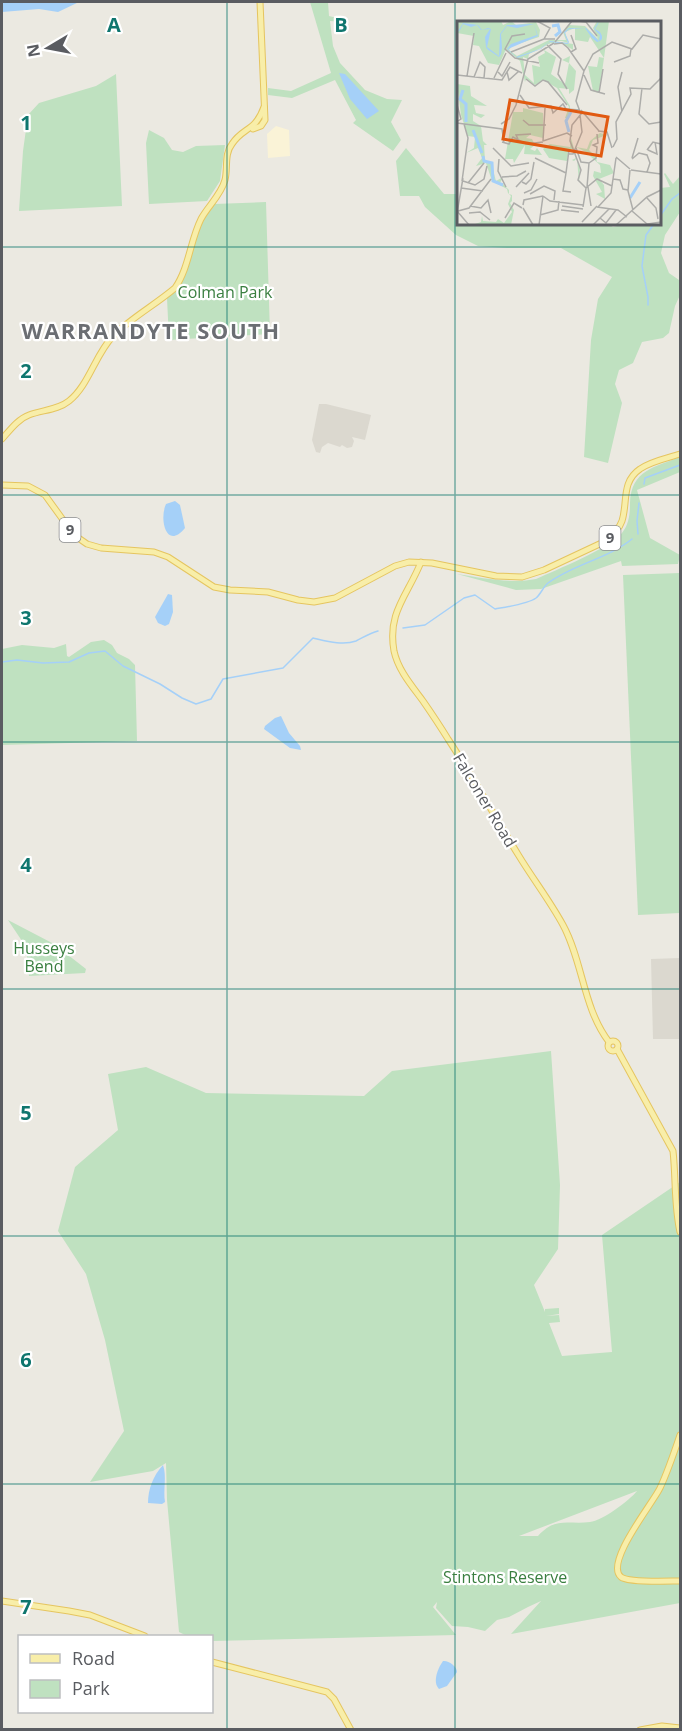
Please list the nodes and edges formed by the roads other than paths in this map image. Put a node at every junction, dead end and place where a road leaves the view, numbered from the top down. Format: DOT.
graph roads {
  1 [pos="260,2"];
  2 [pos="2,439"];
  3 [pos="681,454"];
  4 [pos="2,485"];
  5 [pos="409,562"];
  6 [pos="422,562"];
  7 [pos="454,568"];
  8 [pos="421,570"];
  9 [pos="413,579"];
  10 [pos="681,1232"];
  11 [pos="681,1435"];
  12 [pos="681,1581"];
  13 [pos="2,1601"];
  14 [pos="142,1635"];
  15 [pos="213,1662"];
  16 [pos="681,1728"];
  17 [pos="351,1730"];
  18 [pos="640,1730"];
  1 -- 2 [label="main road"];
  3 -- 7 [label="main road, 9"];
  4 -- 5 [label="main road, 9"];
  5 -- 6 [label="main road, 9"];
  5 -- 9 [label="main road"];
  6 -- 7 [label="main road, 9"];
  6 -- 8 [label="main road, Falconer Road"];
  6 -- 9 [label="main road, Falconer Road"];
  7 -- 8 [label="main road"];
  8 -- 9 [label="main road, Falconer Road"];
  9 -- 10 [label="main road, Falconer Road"];
  11 -- 12 [label="main road"];
  13 -- 14 [label="main road"];
  15 -- 17 [label="main road"];
  16 -- 18 [label="main road"];
}
